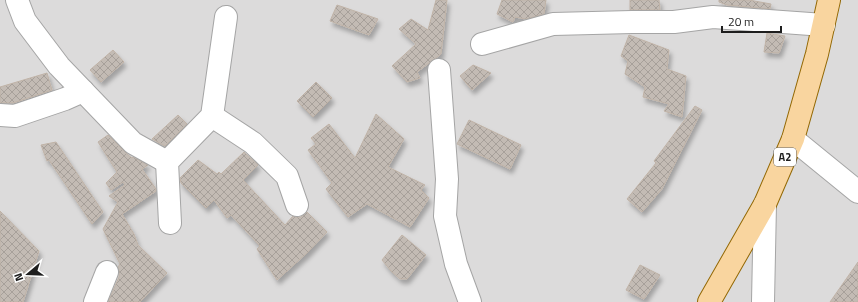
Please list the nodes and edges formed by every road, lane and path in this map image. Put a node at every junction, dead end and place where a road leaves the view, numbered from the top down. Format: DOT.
graph roads {
  1 [pos="17,0"];
  2 [pos="829,0"];
  3 [pos="226,17"];
  4 [pos="824,25"];
  5 [pos="482,44"];
  6 [pos="439,70"];
  7 [pos="83,91"];
  8 [pos="0,115"];
  9 [pos="212,116"];
  10 [pos="793,139"];
  11 [pos="167,162"];
  12 [pos="858,192"];
  13 [pos="765,204"];
  14 [pos="297,205"];
  15 [pos="170,223"];
  16 [pos="107,272"];
  17 [pos="95,302"];
  18 [pos="470,302"];
  19 [pos="709,302"];
  20 [pos="763,302"];
  1 -- 7 [label="street"];
  2 -- 4 [label="main road, A2"];
  3 -- 9 [label="street"];
  4 -- 5 [label="street"];
  4 -- 10 [label="main road, A2"];
  6 -- 18 [label="street"];
  7 -- 8 [label="street"];
  7 -- 11 [label="street"];
  9 -- 11 [label="street"];
  9 -- 14 [label="street"];
  10 -- 12 [label="street"];
  10 -- 13 [label="main road, A2"];
  11 -- 15 [label="street"];
  13 -- 19 [label="main road, A2"];
  13 -- 20 [label="street"];
  16 -- 17 [label="street"];
}
